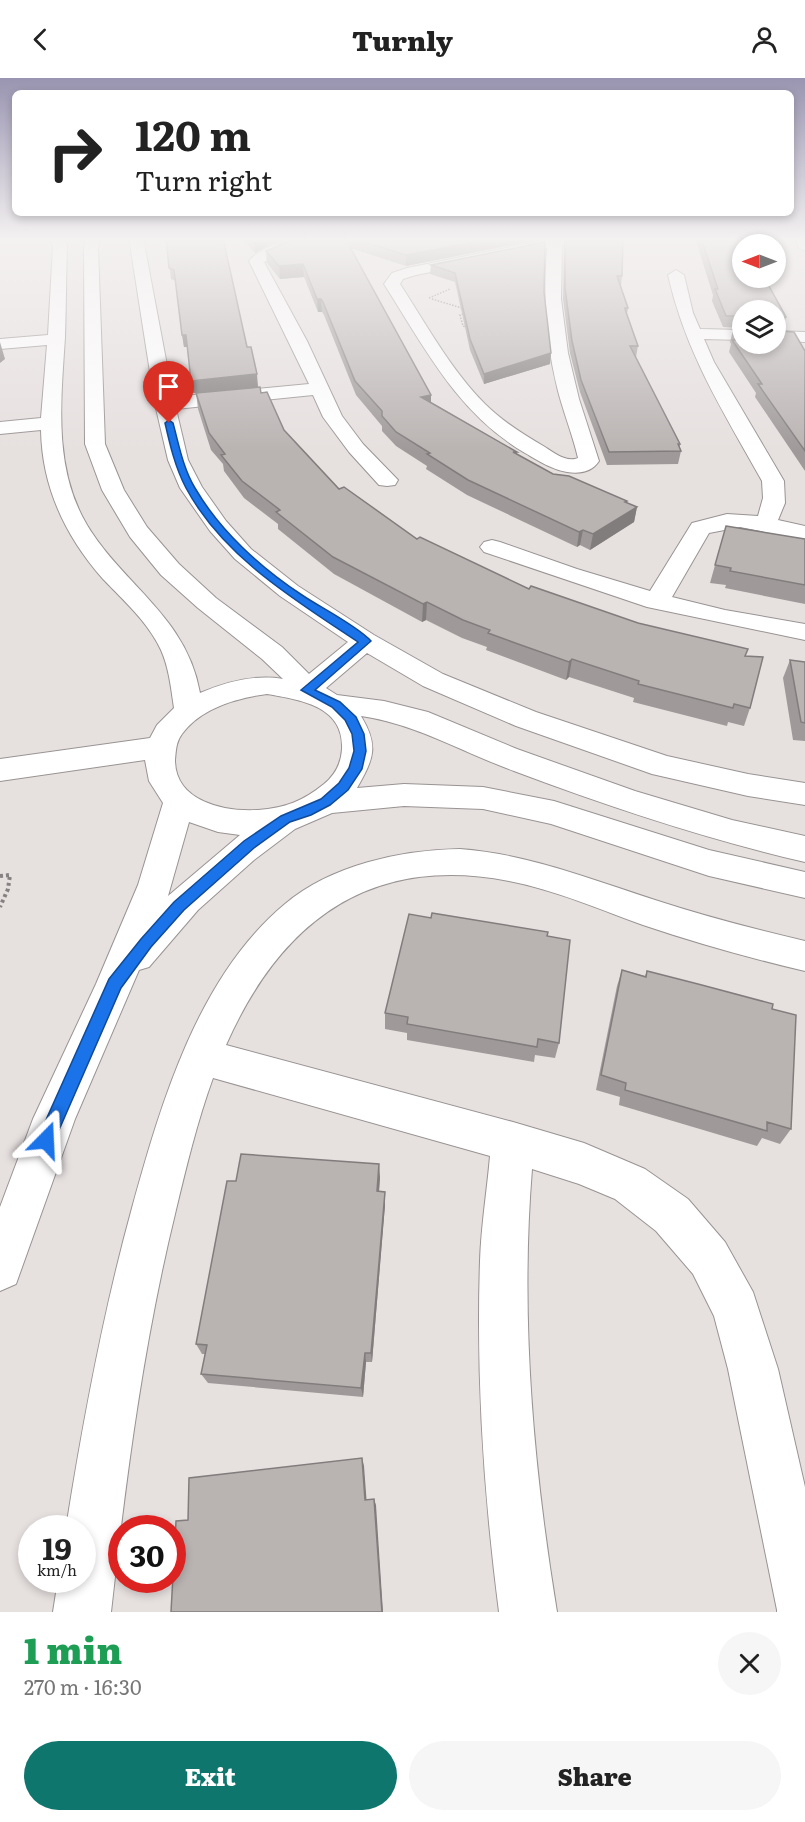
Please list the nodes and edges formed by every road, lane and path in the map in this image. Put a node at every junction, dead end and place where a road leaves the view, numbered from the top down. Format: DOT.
graph roads {
  1 [pos="62,310"];
  2 [pos="82,310"];
  3 [pos="149,310"];
  4 [pos="282,310"];
  5 [pos="409,310"];
  6 [pos="552,310"];
  7 [pos="686,310"];
  8 [pos="471,311"];
  9 [pos="474,329"];
  10 [pos="693,334"];
  11 [pos="732,335"];
  12 [pos="786,336"];
  13 [pos="805,337"];
  14 [pos="56,339"];
  15 [pos="0,344"];
  16 [pos="319,389"];
  17 [pos="165,404"];
  18 [pos="50,423"];
  19 [pos="0,428"];
  20 [pos="565,437"];
  21 [pos="518,440"];
  22 [pos="387,480"];
  23 [pos="765,523"];
  24 [pos="805,533"];
  25 [pos="492,547"];
  26 [pos="656,602"];
  27 [pos="805,632"];
  28 [pos="365,641"];
  29 [pos="434,680"];
  30 [pos="307,690"];
  31 [pos="336,704"];
  32 [pos="189,710"];
  33 [pos="394,712"];
  34 [pos="161,747"];
  35 [pos="502,756"];
  36 [pos="0,770"];
  37 [pos="805,794"];
  38 [pos="483,798"];
  39 [pos="179,801"];
  40 [pos="325,802"];
  41 [pos="285,819"];
  42 [pos="805,849"];
  43 [pos="0,876"];
  44 [pos="805,885"];
  45 [pos="0,907"];
  46 [pos="805,956"];
  47 [pos="115,984"];
  48 [pos="202,1057"];
  49 [pos="513,1142"];
  50 [pos="0,1268"];
  51 [pos="805,1610"];
  52 [pos="82,1612"];
  53 [pos="528,1612"];
  1 -- 14 [label="street"];
  2 -- 30 [label="street"];
  3 -- 17 [label="street"];
  4 -- 16 [label="street"];
  5 -- 21 [label="street"];
  6 -- 20 [label="street"];
  7 -- 10 [label="street"];
  8 -- 9 [label="path"];
  10 -- 11 [label="street"];
  10 -- 23 [label="street"];
  12 -- 13 [label="street"];
  14 -- 15 [label="street"];
  14 -- 18 [label="street"];
  16 -- 17 [label="street"];
  16 -- 22 [label="street"];
  17 -- 28 [label="street"];
  18 -- 19 [label="street"];
  18 -- 32 [label="street"];
  20 -- 21 [label="street"];
  20 -- 21 [label="street"];
  23 -- 24 [label="street"];
  23 -- 26 [label="street"];
  25 -- 26 [label="street"];
  26 -- 27 [label="street"];
  28 -- 29 [label="street"];
  28 -- 30 [label="street"];
  29 -- 33 [label="street"];
  29 -- 37 [label="street"];
  30 -- 31 [label="street"];
  30 -- 32 [label="street"];
  31 -- 33 [label="street"];
  31 -- 40 [label="street"];
  32 -- 34 [label="street"];
  33 -- 35 [label="street"];
  34 -- 36 [label="street"];
  34 -- 39 [label="street"];
  35 -- 38 [label="street"];
  35 -- 42 [label="street"];
  38 -- 40 [label="street"];
  38 -- 44 [label="street"];
  39 -- 41 [label="street"];
  39 -- 47 [label="street"];
  40 -- 41 [label="street"];
  41 -- 47 [label="street"];
  43 -- 45 [label="path"];
  46 -- 48 [label="street"];
  47 -- 50 [label="street"];
  48 -- 49 [label="street"];
  48 -- 52 [label="street"];
  49 -- 51 [label="street"];
  49 -- 53 [label="street"];
}
